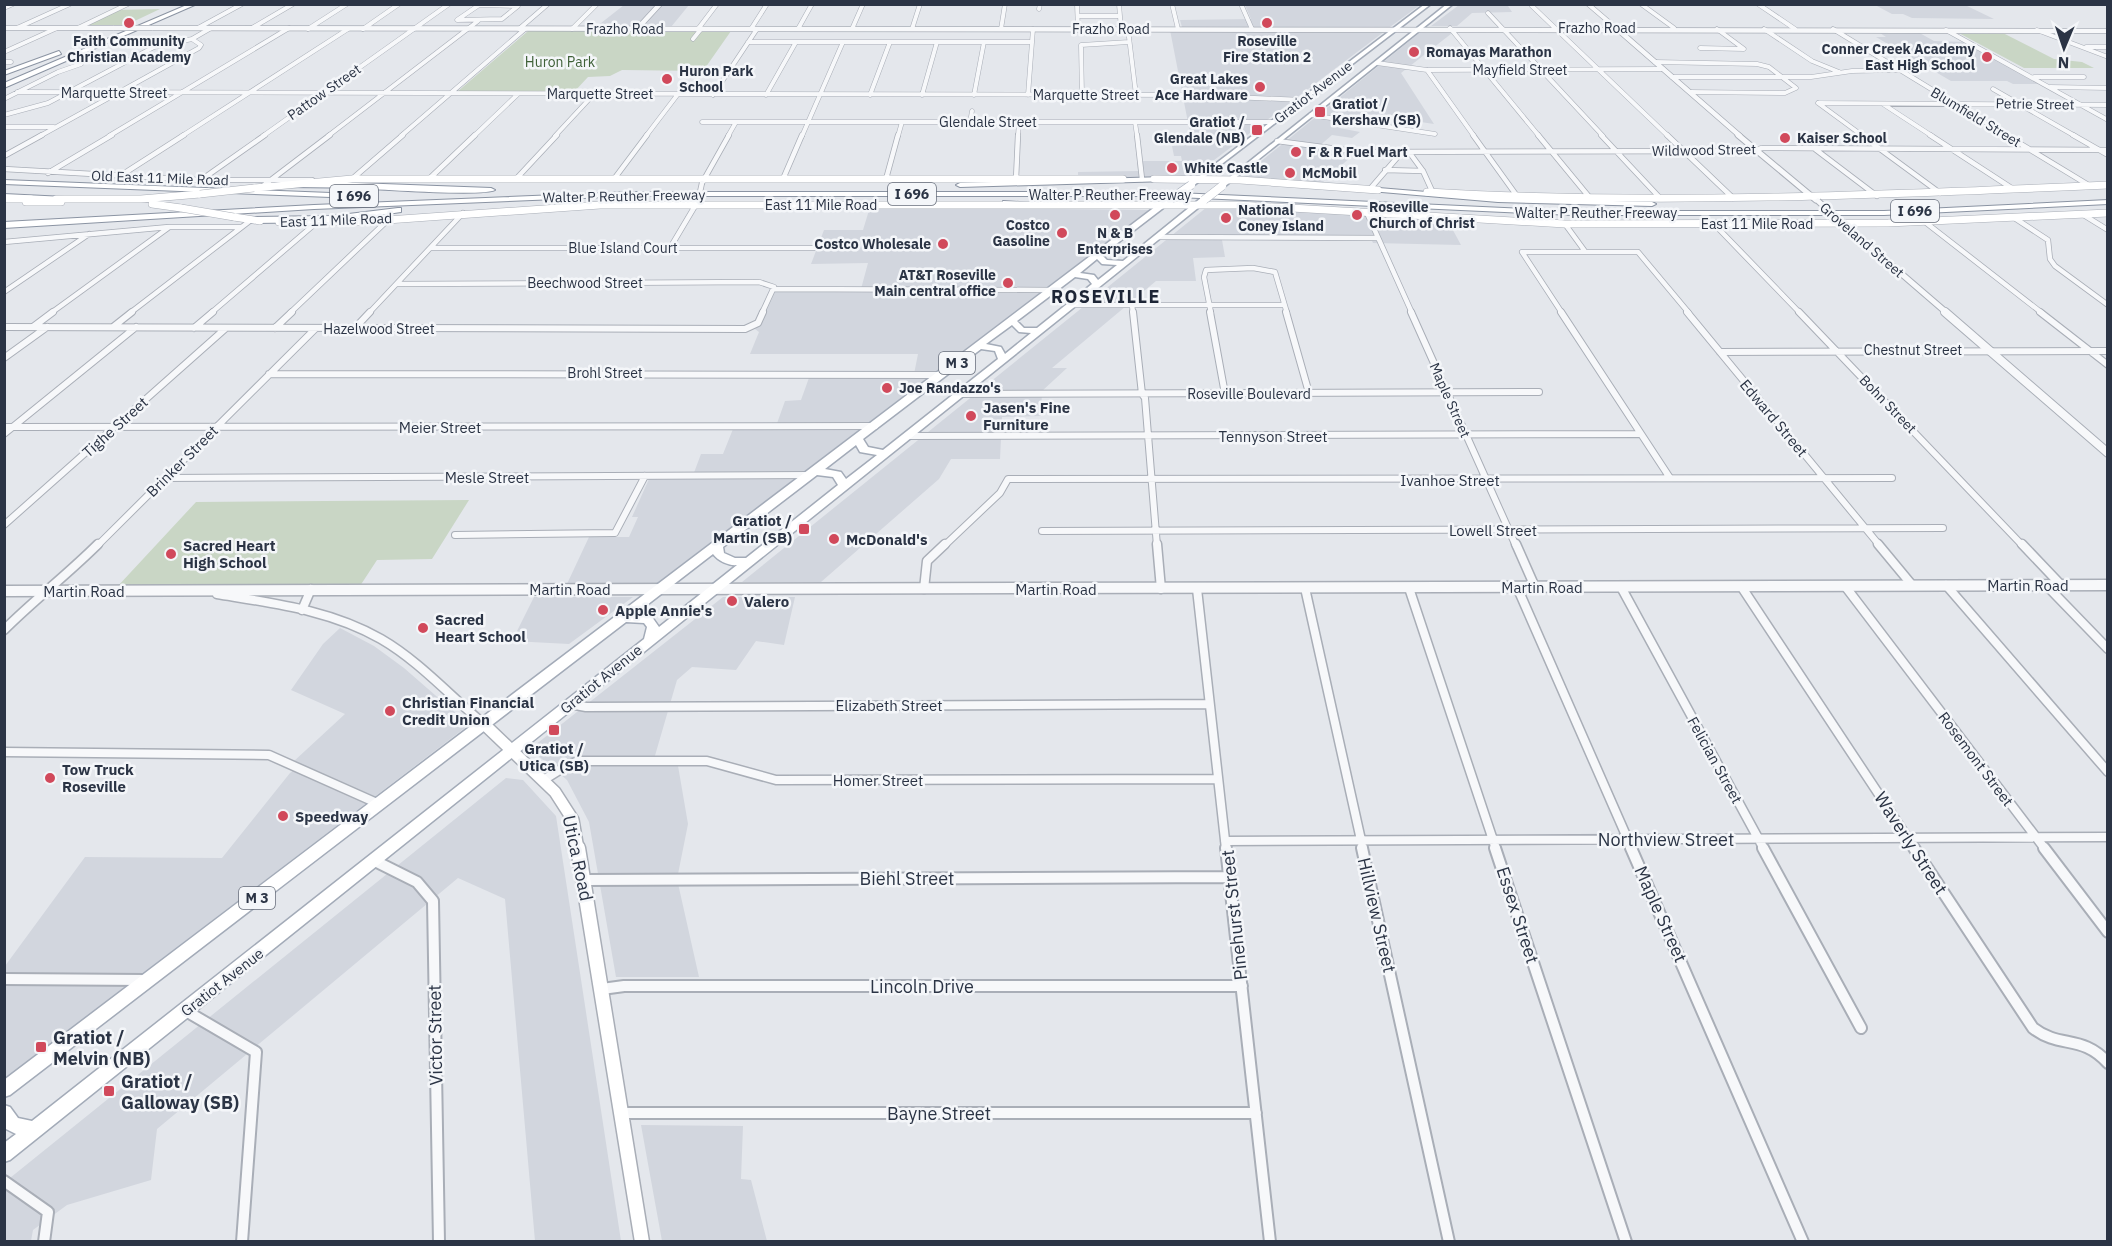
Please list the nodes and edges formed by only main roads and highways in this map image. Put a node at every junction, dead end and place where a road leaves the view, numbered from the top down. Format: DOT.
graph roads {
  1 [pos="183,4"];
  2 [pos="195,4"];
  3 [pos="1429,4"];
  4 [pos="1451,4"];
  5 [pos="1417,14"];
  6 [pos="1437,16"];
  7 [pos="1431,20"];
  8 [pos="103,38"];
  9 [pos="1375,46"];
  10 [pos="1394,50"];
  11 [pos="1366,52"];
  12 [pos="1386,56"];
  13 [pos="4,73"];
  14 [pos="4,80"];
  15 [pos="1324,85"];
  16 [pos="4,86"];
  17 [pos="1344,89"];
  18 [pos="1311,94"];
  19 [pos="1328,101"];
  20 [pos="1284,114"];
  21 [pos="1308,117"];
  22 [pos="1256,135"];
  23 [pos="1278,141"];
  24 [pos="1224,159"];
  25 [pos="1248,164"];
  26 [pos="1165,179"];
  27 [pos="4,180"];
  28 [pos="1229,180"];
  29 [pos="1194,182"];
  30 [pos="274,183"];
  31 [pos="2108,185"];
  32 [pos="814,189"];
  33 [pos="1370,189"];
  34 [pos="574,191"];
  35 [pos="668,194"];
  36 [pos="178,196"];
  37 [pos="566,196"];
  38 [pos="2108,196"];
  39 [pos="4,199"];
  40 [pos="65,199"];
  41 [pos="1168,202"];
  42 [pos="1201,202"];
  43 [pos="2108,202"];
  44 [pos="1034,204"];
  45 [pos="165,205"];
  46 [pos="1809,207"];
  47 [pos="1376,213"];
  48 [pos="1723,213"];
  49 [pos="2108,213"];
  50 [pos="1146,218"];
  51 [pos="113,220"];
  52 [pos="251,220"];
  53 [pos="4,225"];
  54 [pos="1173,226"];
  55 [pos="4,232"];
  56 [pos="1097,255"];
  57 [pos="1124,264"];
  58 [pos="1073,274"];
  59 [pos="1097,285"];
  60 [pos="1012,321"];
  61 [pos="1039,331"];
  62 [pos="979,346"];
  63 [pos="1003,359"];
  64 [pos="858,438"];
  65 [pos="886,453"];
  66 [pos="811,474"];
  67 [pos="844,487"];
  68 [pos="717,546"];
  69 [pos="749,561"];
  70 [pos="624,618"];
  71 [pos="648,642"];
  72 [pos="484,724"];
  73 [pos="512,752"];
  74 [pos="8,1088"];
  75 [pos="4,1111"];
  76 [pos="35,1129"];
  77 [pos="4,1154"];
  78 [pos="642,1242"];
  1 -- 8 [label="highway"];
  2 -- 16 [label="highway"];
  3 -- 5 [label="main road, Gratiot Avenue / M 3"];
  4 -- 6 [label="main road, Gratiot Avenue / M 3"];
  5 -- 6 [label="main road"];
  5 -- 7 [label="main road"];
  5 -- 9 [label="main road, Gratiot Avenue / M 3"];
  6 -- 7 [label="main road, Gratiot Avenue / M 3"];
  7 -- 10 [label="main road, Gratiot Avenue / M 3"];
  8 -- 13 [label="highway"];
  8 -- 14 [label="highway"];
  9 -- 10 [label="main road"];
  9 -- 11 [label="main road, Gratiot Avenue / M 3"];
  10 -- 12 [label="main road, Gratiot Avenue / M 3"];
  11 -- 12 [label="main road"];
  11 -- 15 [label="main road, Gratiot Avenue / M 3"];
  12 -- 17 [label="main road, Gratiot Avenue / M 3"];
  15 -- 17 [label="main road"];
  15 -- 18 [label="main road, Gratiot Avenue / M 3"];
  17 -- 19 [label="main road, Gratiot Avenue / M 3"];
  18 -- 19 [label="main road"];
  18 -- 20 [label="main road, Gratiot Avenue / M 3"];
  19 -- 21 [label="main road, Gratiot Avenue / M 3"];
  20 -- 21 [label="main road"];
  20 -- 22 [label="main road, Gratiot Avenue / M 3"];
  21 -- 23 [label="main road, Gratiot Avenue / M 3"];
  22 -- 23 [label="main road"];
  22 -- 24 [label="main road, Gratiot Avenue / M 3"];
  23 -- 25 [label="main road, Gratiot Avenue / M 3"];
  24 -- 25 [label="main road"];
  24 -- 29 [label="main road, Gratiot Avenue / M 3"];
  25 -- 28 [label="main road, Gratiot Avenue / M 3"];
  26 -- 29 [label="main road, East 11 Mile Road"];
  26 -- 30 [label="main road, East 11 Mile Road"];
  26 -- 32 [label="highway"];
  27 -- 34 [label="highway, Walter P Reuther Freeway / I 696"];
  28 -- 29 [label="main road, East 11 Mile Road"];
  28 -- 33 [label="main road, East 11 Mile Road"];
  28 -- 42 [label="main road, M 3, bridge"];
  29 -- 41 [label="main road, M 3, bridge"];
  30 -- 34 [label="highway"];
  30 -- 36 [label="main road, East 11 Mile Road, bridge"];
  31 -- 33 [label="main road, East 11 Mile Road"];
  32 -- 34 [label="highway, Walter P Reuther Freeway / I 696"];
  32 -- 46 [label="highway, Walter P Reuther Freeway / I 696"];
  33 -- 46 [label="highway"];
  35 -- 37 [label="highway, Walter P Reuther Freeway / I 696"];
  35 -- 44 [label="highway"];
  35 -- 48 [label="highway, Walter P Reuther Freeway / I 696"];
  36 -- 40 [label="main road, East 11 Mile Road"];
  36 -- 45 [label="main road"];
  37 -- 51 [label="highway, Walter P Reuther Freeway / I 696"];
  37 -- 52 [label="highway"];
  38 -- 46 [label="highway, Walter P Reuther Freeway / I 696"];
  39 -- 40 [label="highway"];
  39 -- 45 [label="main road, East 11 Mile Road"];
  41 -- 42 [label="main road, East 11 Mile Road"];
  41 -- 44 [label="main road, East 11 Mile Road"];
  41 -- 50 [label="main road, M 3"];
  42 -- 47 [label="main road, East 11 Mile Road"];
  42 -- 54 [label="main road, Gratiot Avenue / M 3"];
  43 -- 48 [label="highway, Walter P Reuther Freeway / I 696"];
  44 -- 52 [label="main road, East 11 Mile Road"];
  45 -- 52 [label="main road, East 11 Mile Road, bridge"];
  47 -- 48 [label="highway"];
  47 -- 49 [label="main road, East 11 Mile Road"];
  50 -- 54 [label="main road"];
  50 -- 56 [label="main road, M 3"];
  51 -- 53 [label="highway"];
  51 -- 55 [label="highway"];
  54 -- 57 [label="main road, Gratiot Avenue / M 3"];
  56 -- 57 [label="main road"];
  56 -- 58 [label="main road, M 3"];
  57 -- 59 [label="main road, Gratiot Avenue / M 3"];
  58 -- 59 [label="main road"];
  58 -- 60 [label="main road, M 3"];
  59 -- 61 [label="main road, Gratiot Avenue / M 3"];
  60 -- 61 [label="main road"];
  60 -- 62 [label="main road, M 3"];
  61 -- 63 [label="main road, Gratiot Avenue / M 3"];
  62 -- 63 [label="main road"];
  62 -- 64 [label="main road, M 3"];
  63 -- 65 [label="main road, Gratiot Avenue / M 3"];
  64 -- 65 [label="main road"];
  64 -- 66 [label="main road, M 3"];
  65 -- 67 [label="main road, Gratiot Avenue / M 3"];
  66 -- 67 [label="main road"];
  66 -- 68 [label="main road, M 3"];
  67 -- 69 [label="main road, Gratiot Avenue / M 3"];
  68 -- 69 [label="main road"];
  68 -- 70 [label="main road, M 3"];
  69 -- 71 [label="main road, Gratiot Avenue / M 3"];
  70 -- 71 [label="main road"];
  70 -- 72 [label="main road, M 3"];
  71 -- 73 [label="main road, Gratiot Avenue / M 3"];
  72 -- 73 [label="main road, Utica Road"];
  72 -- 74 [label="main road, M 3"];
  73 -- 76 [label="main road, Gratiot Avenue / M 3"];
  73 -- 78 [label="main road, Utica Road"];
  74 -- 75 [label="main road"];
  75 -- 76 [label="main road"];
  76 -- 77 [label="main road, Gratiot Avenue / M 3"];
}
